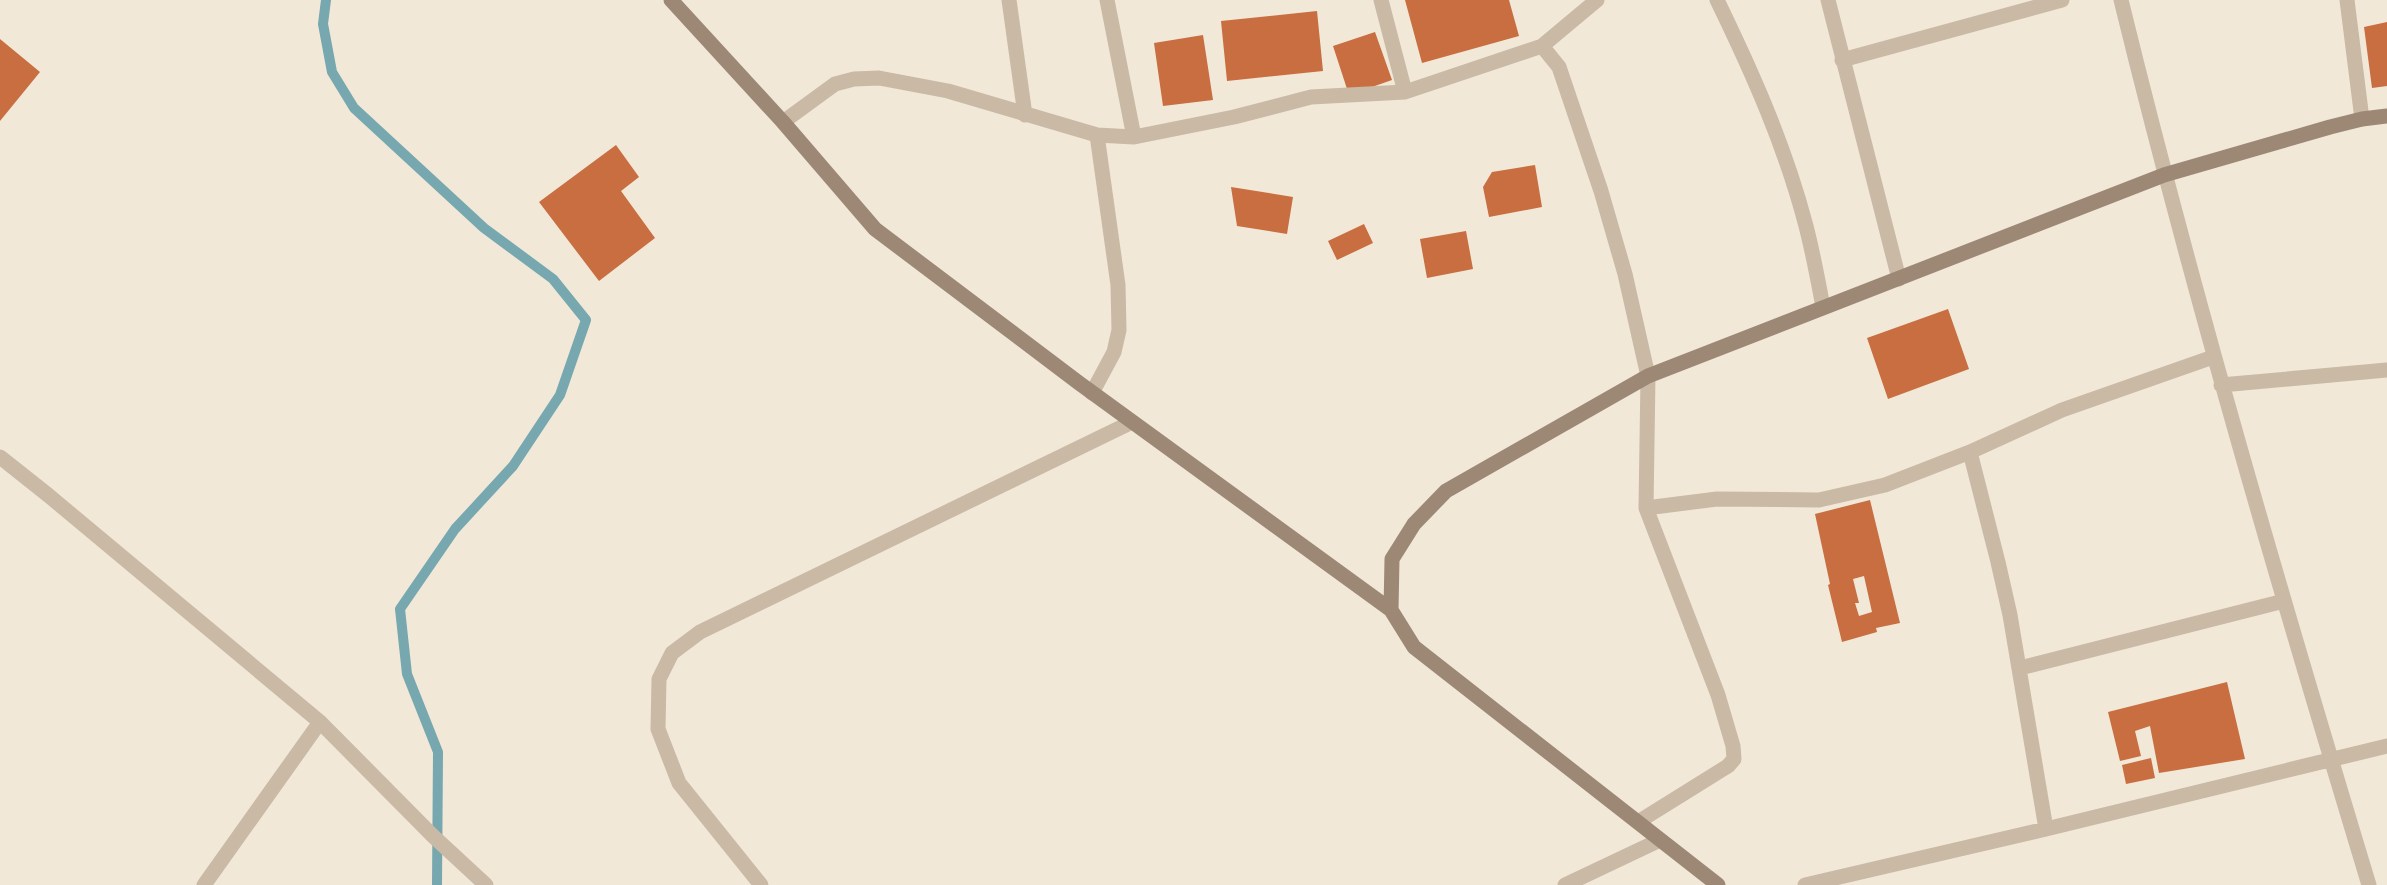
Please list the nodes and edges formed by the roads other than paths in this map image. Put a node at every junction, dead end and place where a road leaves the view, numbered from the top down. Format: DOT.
graph roads {
  1 [pos="671,0"];
  2 [pos="1009,0"];
  3 [pos="1107,0"];
  4 [pos="1380,0"];
  5 [pos="1597,0"];
  6 [pos="1717,0"];
  7 [pos="1828,0"];
  8 [pos="2062,0"];
  9 [pos="2121,0"];
  10 [pos="2347,0"];
  11 [pos="1542,46"];
  12 [pos="1842,60"];
  13 [pos="1405,92"];
  14 [pos="1024,115"];
  15 [pos="2387,117"];
  16 [pos="2362,119"];
  17 [pos="783,122"];
  18 [pos="1097,135"];
  19 [pos="1134,137"];
  20 [pos="2164,175"];
  21 [pos="1899,279"];
  22 [pos="1823,307"];
  23 [pos="2213,357"];
  24 [pos="2387,370"];
  25 [pos="1648,376"];
  26 [pos="2221,385"];
  27 [pos="1092,393"];
  28 [pos="1132,422"];
  29 [pos="1970,452"];
  30 [pos="0,457"];
  31 [pos="1647,508"];
  32 [pos="2284,601"];
  33 [pos="1391,610"];
  34 [pos="2020,668"];
  35 [pos="320,722"];
  36 [pos="2387,746"];
  37 [pos="2331,758"];
  38 [pos="1638,822"];
  39 [pos="2046,829"];
  40 [pos="1660,840"];
  41 [pos="204,885"];
  42 [pos="486,885"];
  43 [pos="761,885"];
  44 [pos="1565,885"];
  45 [pos="1718,885"];
  46 [pos="1805,885"];
  47 [pos="2369,885"];
  1 -- 17 [label="main road"];
  2 -- 14 [label="street"];
  3 -- 19 [label="street"];
  4 -- 13 [label="street"];
  5 -- 11 [label="street"];
  6 -- 22 [label="street"];
  7 -- 12 [label="street"];
  8 -- 12 [label="street"];
  9 -- 20 [label="street"];
  10 -- 16 [label="street"];
  11 -- 13 [label="street"];
  11 -- 25 [label="street"];
  12 -- 21 [label="street"];
  13 -- 19 [label="street"];
  14 -- 17 [label="street"];
  14 -- 18 [label="street"];
  15 -- 16 [label="main road"];
  16 -- 20 [label="main road"];
  17 -- 27 [label="main road"];
  18 -- 19 [label="street"];
  18 -- 27 [label="street"];
  20 -- 21 [label="main road"];
  20 -- 23 [label="street"];
  21 -- 22 [label="main road"];
  22 -- 25 [label="main road"];
  23 -- 26 [label="street"];
  23 -- 29 [label="street"];
  24 -- 26 [label="street"];
  25 -- 31 [label="street"];
  25 -- 33 [label="main road"];
  26 -- 32 [label="street"];
  27 -- 28 [label="main road"];
  28 -- 33 [label="main road"];
  28 -- 43 [label="street"];
  29 -- 31 [label="street"];
  29 -- 34 [label="street"];
  30 -- 35 [label="street"];
  31 -- 38 [label="street"];
  32 -- 34 [label="street"];
  32 -- 37 [label="street"];
  33 -- 38 [label="main road"];
  34 -- 39 [label="street"];
  35 -- 41 [label="street"];
  35 -- 42 [label="street"];
  36 -- 37 [label="street"];
  37 -- 39 [label="street"];
  37 -- 47 [label="street"];
  38 -- 40 [label="main road"];
  39 -- 46 [label="street"];
  40 -- 44 [label="street"];
  40 -- 45 [label="main road"];
}
